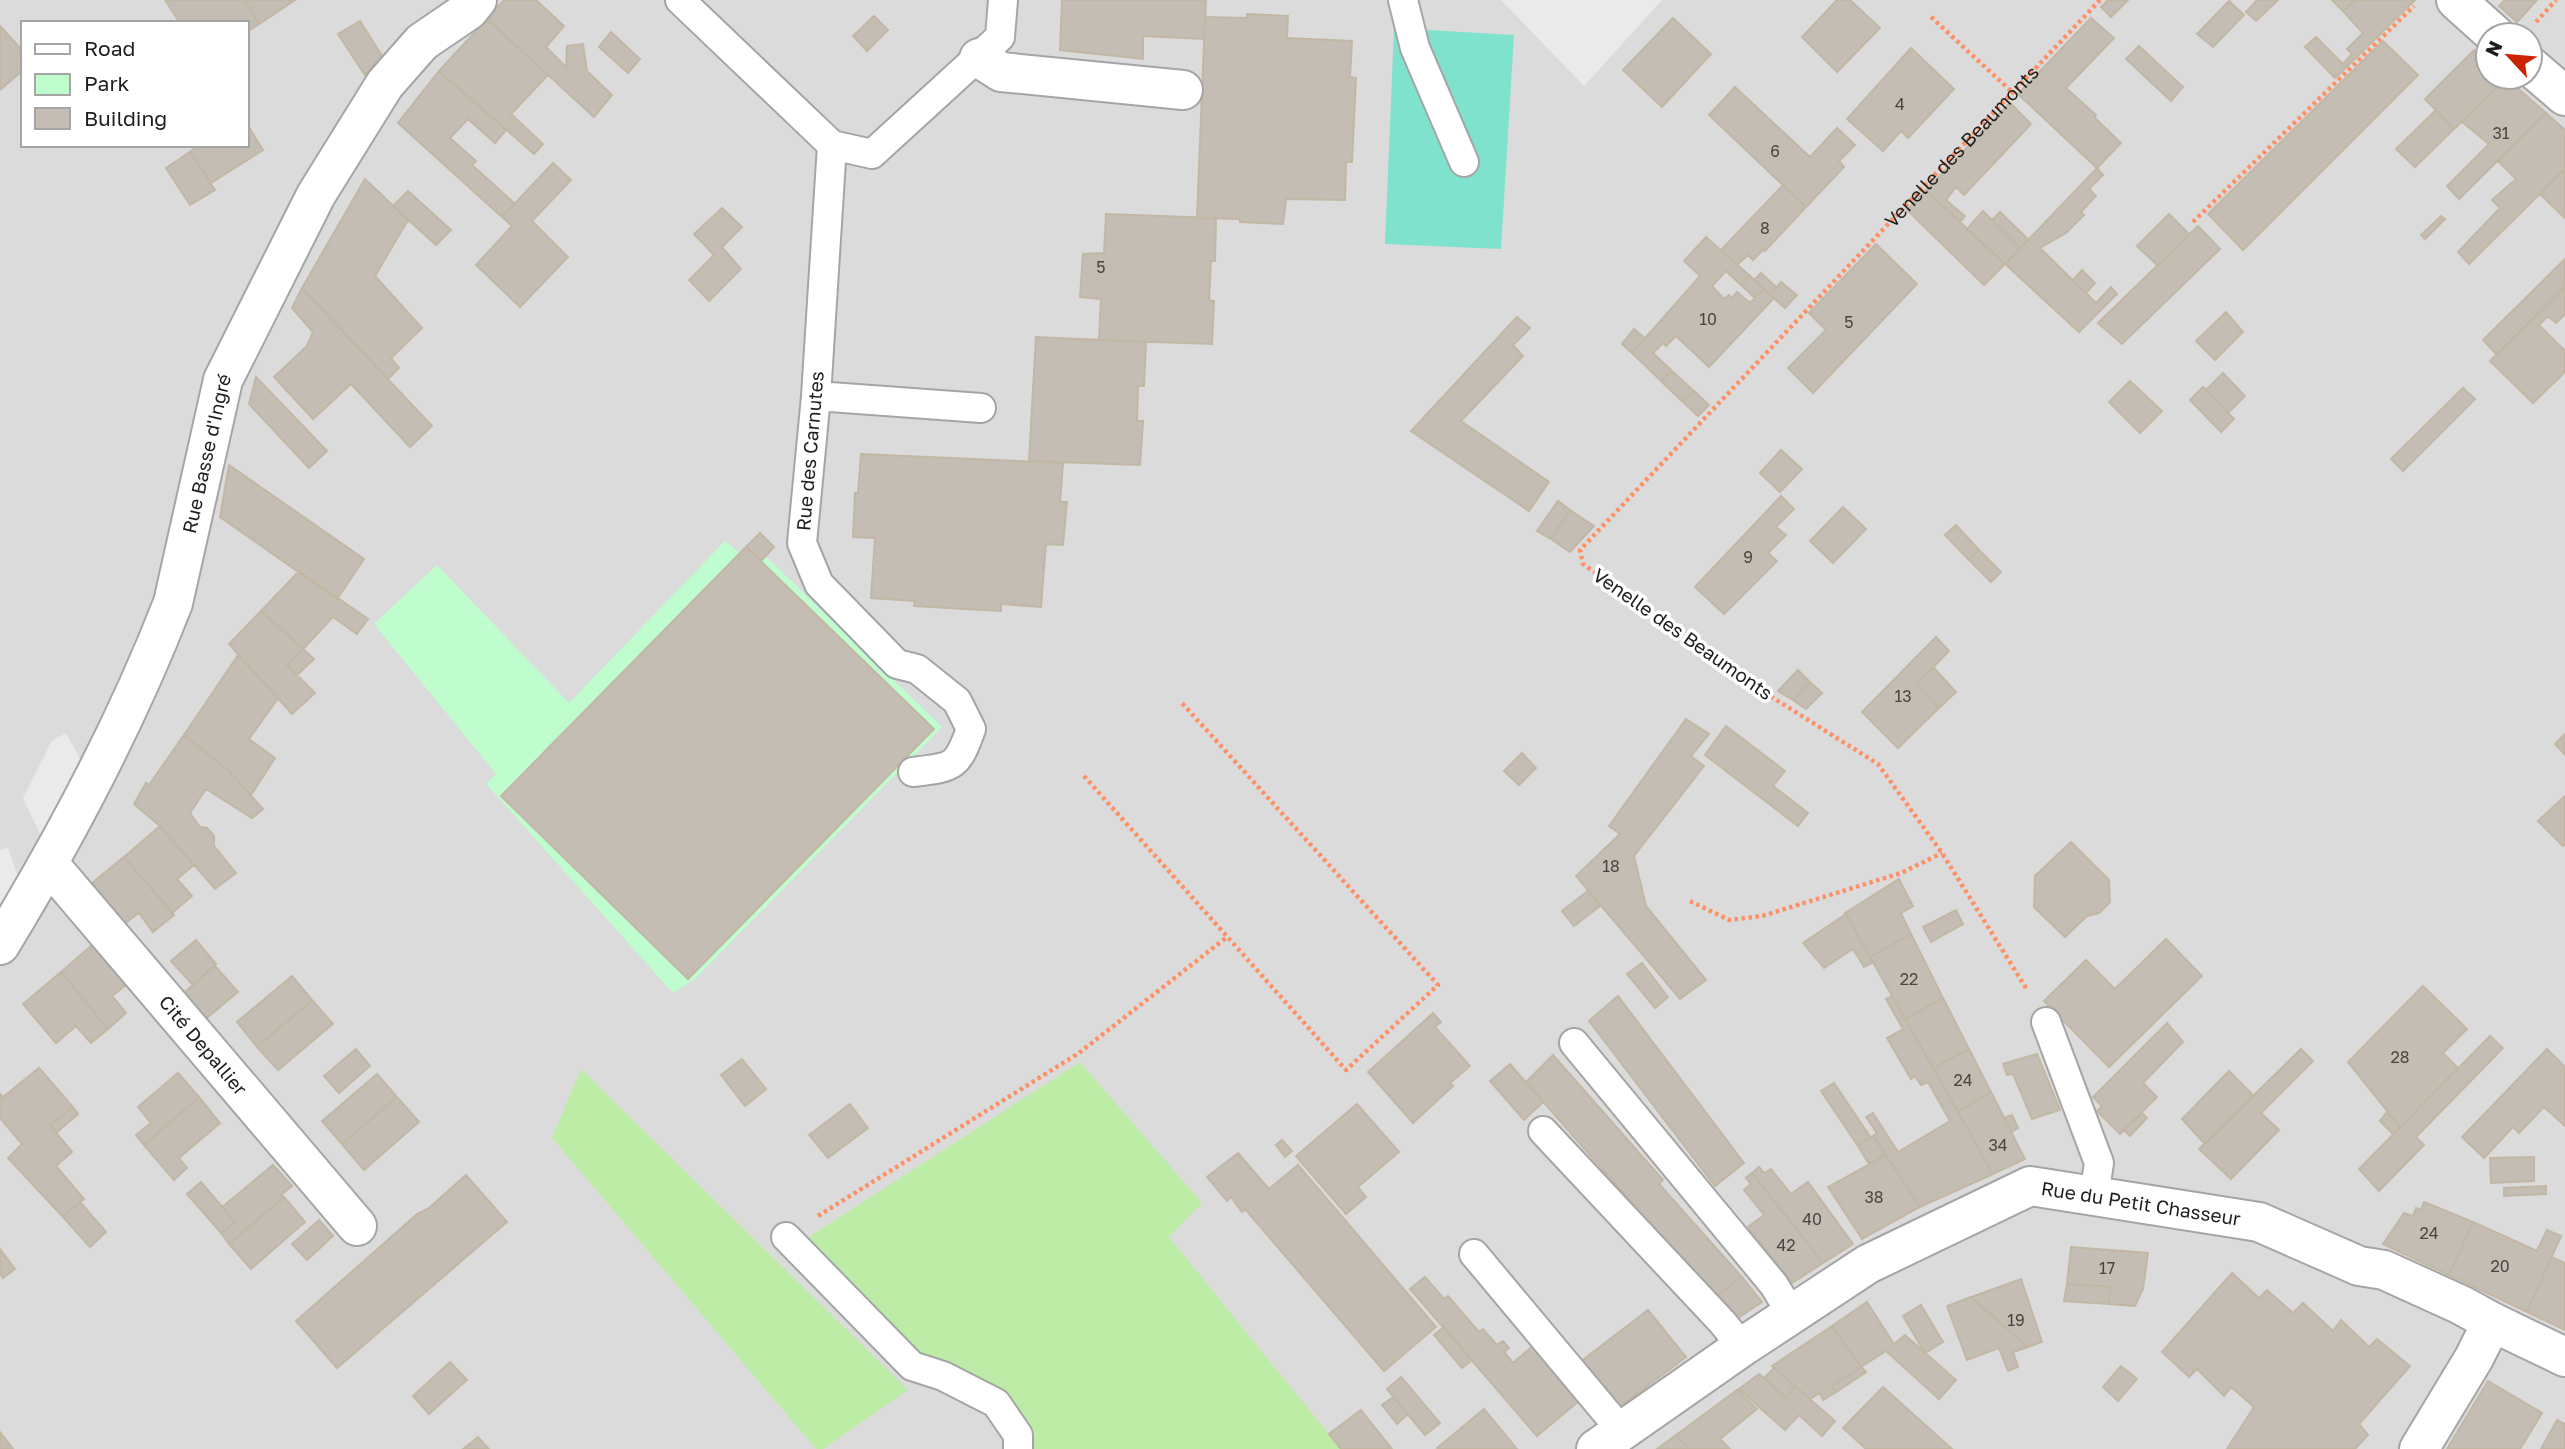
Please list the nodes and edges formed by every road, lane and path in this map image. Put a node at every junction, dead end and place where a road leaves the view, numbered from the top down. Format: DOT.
graph roads {
  1 [pos="477,0"];
  2 [pos="680,0"];
  3 [pos="1003,0"];
  4 [pos="1403,0"];
  5 [pos="2100,0"];
  6 [pos="2419,0"];
  7 [pos="2456,0"];
  8 [pos="2556,0"];
  9 [pos="1931,17"];
  10 [pos="2479,21"];
  11 [pos="2536,21"];
  12 [pos="979,58"];
  13 [pos="2544,78"];
  14 [pos="1183,90"];
  15 [pos="2012,92"];
  16 [pos="2565,96"];
  17 [pos="832,145"];
  18 [pos="1464,162"];
  19 [pos="2193,222"];
  20 [pos="816,397"];
  21 [pos="981,408"];
  22 [pos="1181,702"];
  23 [pos="914,772"];
  24 [pos="1084,776"];
  25 [pos="1942,853"];
  26 [pos="49,864"];
  27 [pos="1690,901"];
  28 [pos="1227,937"];
  29 [pos="0,945"];
  30 [pos="2046,1022"];
  31 [pos="1574,1042"];
  32 [pos="1543,1131"];
  33 [pos="2094,1195"];
  34 [pos="357,1226"];
  35 [pos="786,1237"];
  36 [pos="1474,1254"];
  37 [pos="1793,1315"];
  38 [pos="2492,1322"];
  39 [pos="1742,1347"];
  40 [pos="2565,1356"];
  41 [pos="1608,1440"];
  42 [pos="1018,1449"];
  43 [pos="2418,1449"];
  1 -- 26 [label="street, Rue Basse d'Ingré"];
  2 -- 17 [label="lane"];
  3 -- 12 [label="lane"];
  4 -- 18 [label="lane"];
  5 -- 15 [label="path, Venelle des Beaumonts"];
  6 -- 19 [label="path"];
  7 -- 10 [label="street"];
  8 -- 11 [label="path"];
  9 -- 15 [label="path"];
  12 -- 14 [label="street"];
  12 -- 17 [label="lane"];
  13 -- 16 [label="street"];
  15 -- 25 [label="path, Venelle des Beaumonts"];
  17 -- 20 [label="lane, Rue des Carnutes"];
  20 -- 21 [label="lane"];
  20 -- 23 [label="lane, Rue des Carnutes"];
  22 -- 28 [label="path"];
  24 -- 28 [label="path"];
  25 -- 27 [label="path"];
  25 -- 30 [label="path, Venelle des Beaumonts"];
  26 -- 29 [label="street, Rue Basse d'Ingré"];
  26 -- 34 [label="street, Cité Depallier"];
  28 -- 35 [label="path"];
  30 -- 33 [label="lane"];
  31 -- 37 [label="lane"];
  32 -- 39 [label="lane"];
  33 -- 37 [label="street, Rue du Petit Chasseur"];
  33 -- 38 [label="street, Rue du Petit Chasseur"];
  35 -- 42 [label="lane"];
  36 -- 41 [label="lane"];
  37 -- 39 [label="street, Rue du Petit Chasseur"];
  38 -- 40 [label="street, Rue du Petit Chasseur"];
  38 -- 43 [label="street"];
  39 -- 41 [label="street, Rue du Petit Chasseur"];
}
